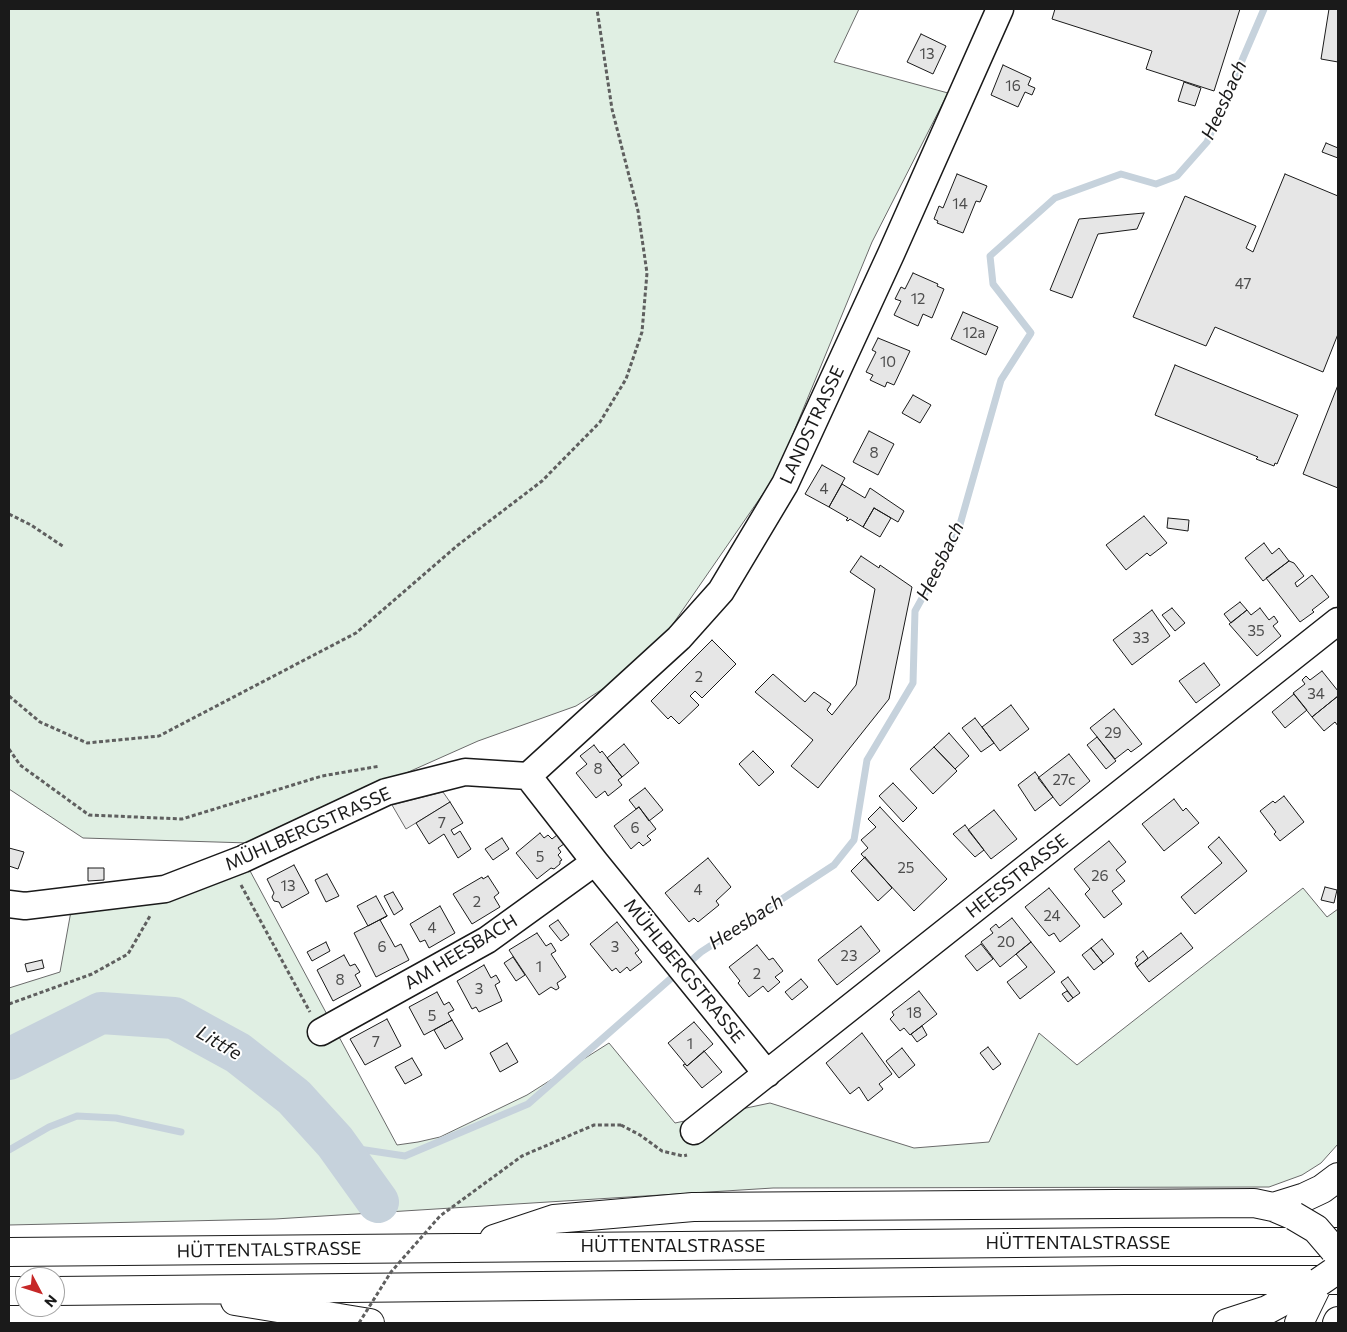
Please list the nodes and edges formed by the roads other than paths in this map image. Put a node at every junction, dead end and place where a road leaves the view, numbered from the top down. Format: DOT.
graph roads {
  1 [pos="1000,9"];
  2 [pos="1338,621"];
  3 [pos="528,776"];
  4 [pos="595,862"];
  5 [pos="9,904"];
  6 [pos="321,1032"];
  7 [pos="767,1074"];
  8 [pos="694,1131"];
  9 [pos="1338,1177"];
  10 [pos="1283,1211"];
  11 [pos="469,1247"];
  12 [pos="9,1252"];
  13 [pos="1334,1263"];
  14 [pos="164,1290"];
  15 [pos="65,1291"];
  16 [pos="1300,1321"];
  17 [pos="370,1323"];
  18 [pos="1228,1323"];
  1 -- 3 [label="street, LANDSTRASSE"];
  2 -- 7 [label="street, HEESSTRASSE"];
  3 -- 4 [label="street, MÜHLBERGSTRASSE"];
  3 -- 5 [label="street, MÜHLBERGSTRASSE"];
  4 -- 6 [label="street, AM HEESBACH"];
  4 -- 7 [label="street, MÜHLBERGSTRASSE"];
  7 -- 8 [label="street, HEESSTRASSE"];
  9 -- 10 [label="main road"];
  10 -- 11 [label="main road"];
  10 -- 13 [label="main road, bridge"];
  11 -- 12 [label="main road, HÜTTENTALSTRASSE"];
  11 -- 13 [label="main road, HÜTTENTALSTRASSE"];
  13 -- 14 [label="main road, HÜTTENTALSTRASSE"];
  13 -- 16 [label="main road"];
  13 -- 18 [label="main road"];
  14 -- 15 [label="main road, HÜTTENTALSTRASSE"];
  14 -- 17 [label="main road"];
}
